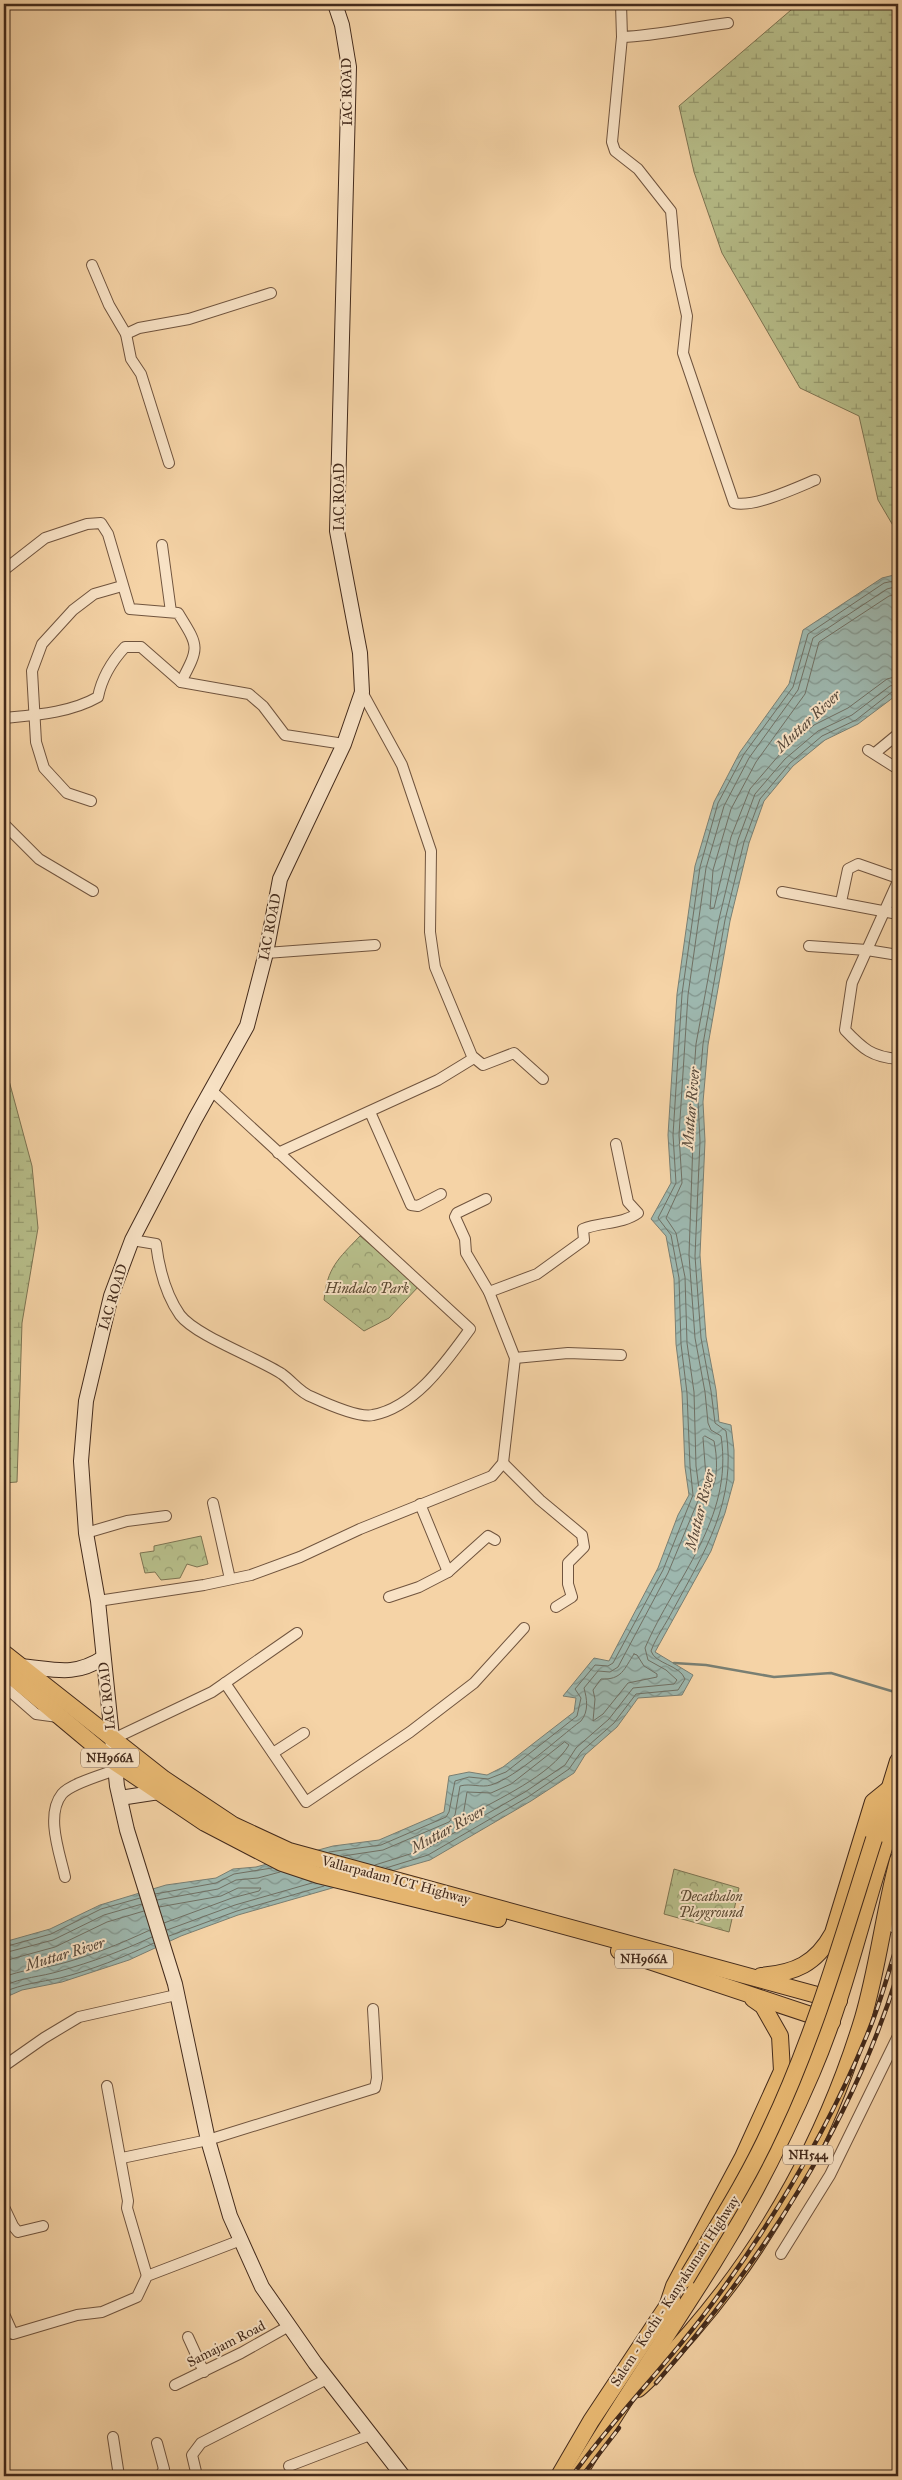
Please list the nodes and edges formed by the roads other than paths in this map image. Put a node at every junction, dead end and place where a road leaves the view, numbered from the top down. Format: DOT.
graph roads {
  1 [pos="335,4"];
  2 [pos="621,4"];
  3 [pos="728,23"];
  4 [pos="622,36"];
  5 [pos="92,265"];
  6 [pos="271,293"];
  7 [pos="126,334"];
  8 [pos="169,463"];
  9 [pos="815,480"];
  10 [pos="162,545"];
  11 [pos="4,570"];
  12 [pos="122,586"];
  13 [pos="171,612"];
  14 [pos="181,682"];
  15 [pos="362,692"];
  16 [pos="33,715"];
  17 [pos="4,718"];
  18 [pos="898,734"];
  19 [pos="344,744"];
  20 [pos="898,769"];
  21 [pos="91,802"];
  22 [pos="4,824"];
  23 [pos="898,879"];
  24 [pos="93,892"];
  25 [pos="782,892"];
  26 [pos="841,902"];
  27 [pos="884,912"];
  28 [pos="898,914"];
  29 [pos="375,945"];
  30 [pos="809,946"];
  31 [pos="867,950"];
  32 [pos="266,953"];
  33 [pos="898,955"];
  34 [pos="474,1058"];
  35 [pos="898,1059"];
  36 [pos="543,1079"];
  37 [pos="212,1091"];
  38 [pos="370,1112"];
  39 [pos="616,1144"];
  40 [pos="278,1153"];
  41 [pos="441,1194"];
  42 [pos="486,1200"];
  43 [pos="132,1240"];
  44 [pos="488,1292"];
  45 [pos="621,1355"];
  46 [pos="515,1358"];
  47 [pos="503,1463"];
  48 [pos="213,1503"];
  49 [pos="420,1504"];
  50 [pos="166,1516"];
  51 [pos="86,1533"];
  52 [pos="495,1540"];
  53 [pos="448,1572"];
  54 [pos="230,1579"];
  55 [pos="389,1597"];
  56 [pos="98,1601"];
  57 [pos="556,1607"];
  58 [pos="524,1628"];
  59 [pos="297,1633"];
  60 [pos="4,1653"];
  61 [pos="103,1658"];
  62 [pos="11,1668"];
  63 [pos="224,1683"];
  64 [pos="4,1686"];
  65 [pos="62,1718"];
  66 [pos="304,1733"];
  67 [pos="111,1740"];
  68 [pos="272,1753"];
  69 [pos="898,1761"];
  70 [pos="114,1766"];
  71 [pos="889,1789"];
  72 [pos="159,1792"];
  73 [pos="120,1798"];
  74 [pos="898,1806"];
  75 [pos="229,1830"];
  76 [pos="898,1860"];
  77 [pos="65,1877"];
  78 [pos="455,1901"];
  79 [pos="891,1926"];
  80 [pos="751,1976"];
  81 [pos="175,1989"];
  82 [pos="746,1993"];
  83 [pos="839,2001"];
  84 [pos="373,2009"];
  85 [pos="832,2022"];
  86 [pos="898,2036"];
  87 [pos="4,2066"];
  88 [pos="107,2086"];
  89 [pos="208,2140"];
  90 [pos="122,2158"];
  91 [pos="4,2208"];
  92 [pos="43,2226"];
  93 [pos="241,2240"];
  94 [pos="781,2254"];
  95 [pos="147,2276"];
  96 [pos="667,2307"];
  97 [pos="4,2314"];
  98 [pos="289,2326"];
  99 [pos="188,2338"];
  100 [pos="204,2372"];
  101 [pos="327,2379"];
  102 [pos="175,2384"];
  103 [pos="616,2397"];
  104 [pos="370,2435"];
  105 [pos="113,2437"];
  106 [pos="157,2443"];
  107 [pos="288,2466"];
  108 [pos="120,2476"];
  109 [pos="160,2476"];
  110 [pos="197,2476"];
  111 [pos="403,2476"];
  112 [pos="559,2476"];
  113 [pos="577,2476"];
  1 -- 15 [label="main road, IAC ROAD"];
  2 -- 4 [label="street"];
  3 -- 4 [label="street"];
  4 -- 9 [label="street"];
  5 -- 7 [label="street"];
  6 -- 7 [label="street"];
  7 -- 8 [label="street"];
  10 -- 13 [label="street"];
  11 -- 12 [label="street"];
  12 -- 13 [label="street"];
  12 -- 16 [label="street"];
  13 -- 14 [label="street"];
  14 -- 16 [label="street"];
  14 -- 19 [label="street"];
  15 -- 19 [label="main road, IAC ROAD"];
  15 -- 34 [label="street"];
  16 -- 17 [label="street"];
  16 -- 21 [label="street"];
  18 -- 20 [label="street"];
  19 -- 32 [label="main road, IAC ROAD"];
  22 -- 24 [label="street"];
  23 -- 26 [label="street"];
  23 -- 27 [label="street"];
  25 -- 26 [label="street"];
  26 -- 27 [label="street"];
  27 -- 28 [label="street"];
  27 -- 31 [label="street"];
  29 -- 32 [label="street"];
  30 -- 31 [label="street"];
  31 -- 33 [label="street"];
  31 -- 35 [label="street"];
  32 -- 37 [label="main road, IAC ROAD"];
  34 -- 36 [label="street"];
  34 -- 38 [label="street"];
  37 -- 40 [label="street"];
  37 -- 43 [label="main road, IAC ROAD"];
  38 -- 40 [label="street"];
  38 -- 41 [label="street"];
  39 -- 44 [label="street"];
  40 -- 43 [label="street"];
  42 -- 44 [label="street"];
  43 -- 51 [label="main road, IAC ROAD"];
  44 -- 46 [label="street"];
  45 -- 46 [label="street"];
  46 -- 47 [label="street"];
  47 -- 49 [label="street"];
  47 -- 57 [label="street"];
  48 -- 54 [label="street"];
  49 -- 53 [label="street"];
  49 -- 54 [label="street"];
  50 -- 51 [label="street"];
  51 -- 56 [label="main road, IAC ROAD"];
  52 -- 53 [label="street"];
  53 -- 55 [label="street"];
  54 -- 56 [label="street"];
  56 -- 61 [label="main road, IAC ROAD"];
  58 -- 68 [label="street"];
  59 -- 63 [label="street"];
  60 -- 62 [label="highway, Vallarpadam ICT Highway / NH966A"];
  61 -- 62 [label="main road"];
  61 -- 67 [label="main road, IAC ROAD"];
  62 -- 65 [label="highway, Vallarpadam ICT Highway / NH966A"];
  62 -- 67 [label="highway, Vallarpadam ICT Highway / NH966A"];
  63 -- 67 [label="street"];
  63 -- 68 [label="street"];
  64 -- 65 [label="street"];
  65 -- 70 [label="highway, Vallarpadam ICT Highway / NH966A"];
  66 -- 68 [label="street"];
  67 -- 70 [label="main road, IAC ROAD"];
  67 -- 75 [label="highway, Vallarpadam ICT Highway / NH966A"];
  69 -- 71 [label="highway, Salem - Kochi - Kanyakumari Highway / NH544"];
  70 -- 72 [label="highway, Vallarpadam ICT Highway / NH966A"];
  70 -- 73 [label="main road, IAC ROAD"];
  70 -- 77 [label="street"];
  71 -- 80 [label="highway"];
  71 -- 96 [label="highway, Salem - Kochi - Kanyakumari Highway / NH544, bridge"];
  72 -- 73 [label="main road"];
  72 -- 75 [label="highway, Vallarpadam ICT Highway / NH966A"];
  73 -- 81 [label="main road, IAC ROAD"];
  74 -- 83 [label="highway"];
  75 -- 78 [label="highway, Vallarpadam ICT Highway / NH966A"];
  76 -- 79 [label="highway, NH544"];
  78 -- 80 [label="highway, Vallarpadam ICT Highway / NH966A"];
  78 -- 82 [label="highway, Vallarpadam ICT Highway / NH966A"];
  79 -- 103 [label="highway, NH544"];
  80 -- 83 [label="highway, Vallarpadam ICT Highway / NH966A"];
  81 -- 87 [label="street"];
  81 -- 89 [label="main road, IAC ROAD"];
  82 -- 85 [label="highway, Vallarpadam ICT Highway / NH966A"];
  82 -- 96 [label="highway"];
  83 -- 85 [label="highway"];
  84 -- 89 [label="street"];
  85 -- 103 [label="highway"];
  86 -- 94 [label="street"];
  88 -- 90 [label="street"];
  89 -- 90 [label="street"];
  89 -- 93 [label="main road, IAC ROAD"];
  90 -- 95 [label="street"];
  91 -- 92 [label="street"];
  93 -- 95 [label="street"];
  93 -- 98 [label="main road, IAC ROAD"];
  95 -- 97 [label="street"];
  96 -- 103 [label="highway, Salem - Kochi - Kanyakumari Highway / NH544"];
  98 -- 100 [label="street, Samajam Road"];
  98 -- 101 [label="main road, IAC ROAD"];
  99 -- 100 [label="street"];
  100 -- 102 [label="street, Samajam Road"];
  101 -- 104 [label="main road, IAC ROAD"];
  101 -- 110 [label="street"];
  103 -- 112 [label="highway, Salem - Kochi - Kanyakumari Highway / NH544"];
  103 -- 113 [label="highway, Salem - Kochi - Kanyakumari Highway / NH544"];
  104 -- 107 [label="street"];
  104 -- 111 [label="main road, IAC ROAD"];
  105 -- 108 [label="street"];
  106 -- 109 [label="street"];
}
